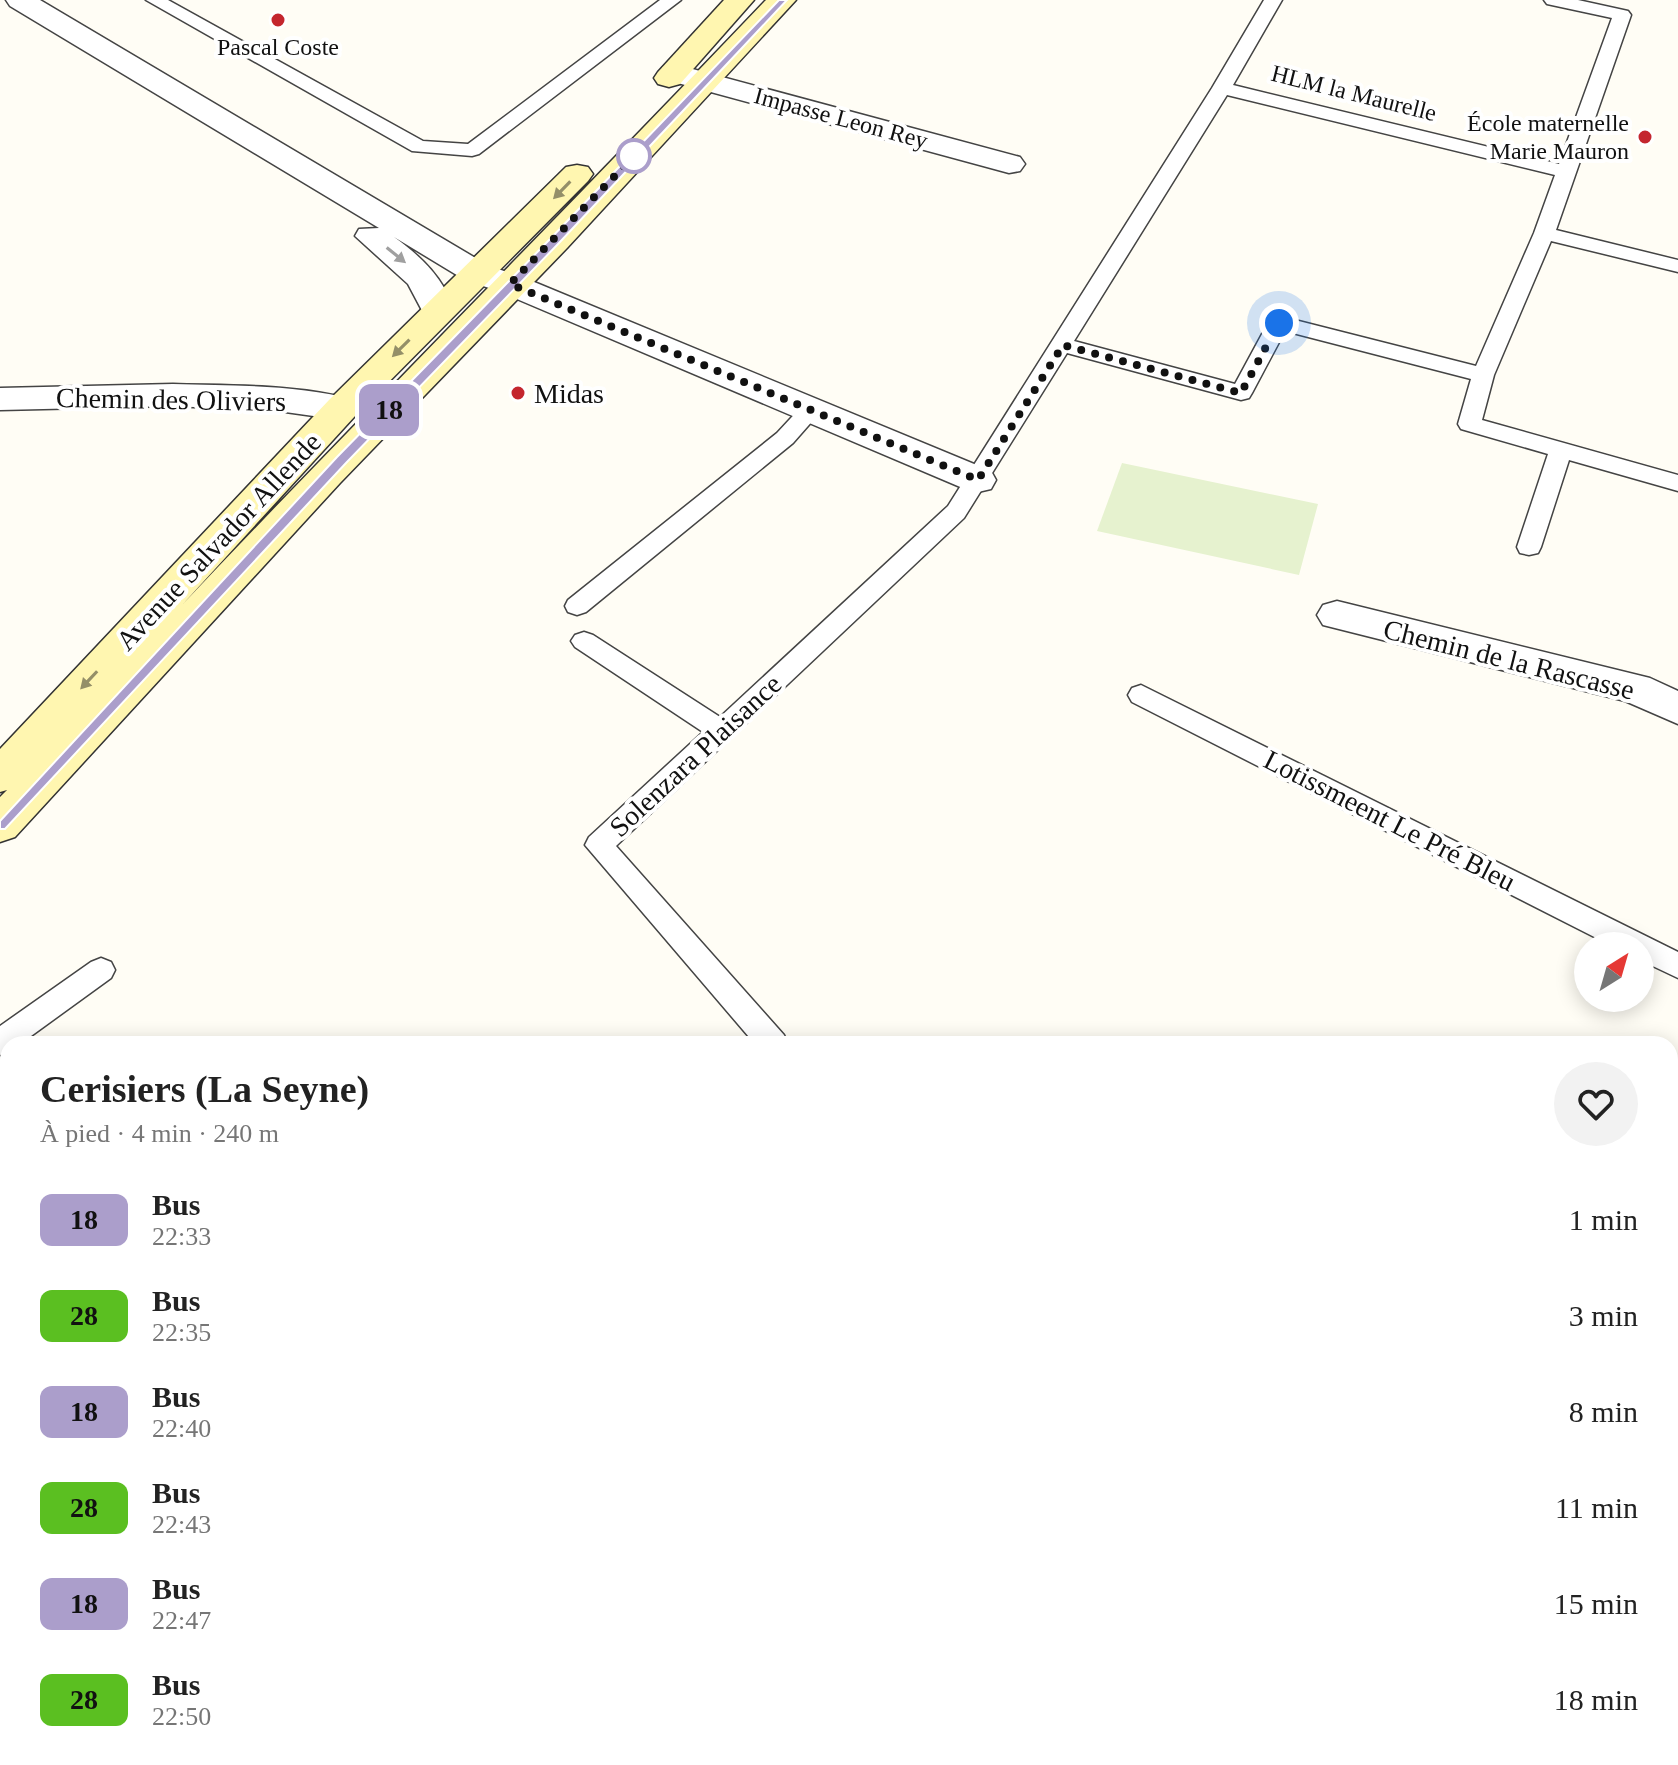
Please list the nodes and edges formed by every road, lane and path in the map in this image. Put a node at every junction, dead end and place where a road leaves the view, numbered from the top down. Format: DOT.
graph roads {
  1 [pos="20,0"];
  2 [pos="155,0"];
  3 [pos="672,0"];
  4 [pos="740,0"];
  5 [pos="782,0"];
  6 [pos="1273,0"];
  7 [pos="1553,0"];
  8 [pos="674,73"];
  9 [pos="706,82"];
  10 [pos="1222,88"];
  11 [pos="1009,164"];
  12 [pos="296,167"];
  13 [pos="1567,172"];
  14 [pos="1544,233"];
  15 [pos="1678,266"];
  16 [pos="494,279"];
  17 [pos="438,311"];
  18 [pos="1063,345"];
  19 [pos="1483,375"];
  20 [pos="0,399"];
  21 [pos="342,408"];
  22 [pos="811,410"];
  23 [pos="1561,450"];
  24 [pos="978,480"];
  25 [pos="1678,483"];
  26 [pos="1529,547"];
  27 [pos="577,606"];
  28 [pos="1337,615"];
  29 [pos="584,641"];
  30 [pos="1141,695"];
  31 [pos="1678,709"];
  32 [pos="722,731"];
  33 [pos="0,776"];
  34 [pos="0,825"];
  35 [pos="1611,932"];
  36 [pos="1654,954"];
  37 [pos="1678,966"];
  38 [pos="101,970"];
  39 [pos="8,1036"];
  40 [pos="766,1036"];
  1 -- 12 [label="street"];
  2 -- 3 [label="lane"];
  4 -- 8 [label="main road, Avenue Salvador Allende"];
  5 -- 9 [label="main road, Avenue Salvador Allende"];
  6 -- 10 [label="lane, HLM la Maurelle"];
  7 -- 13 [label="lane"];
  8 -- 9 [label="street, Impasse Leon Rey"];
  8 -- 16 [label="main road, Avenue Salvador Allende, one-way"];
  9 -- 11 [label="street, Impasse Leon Rey"];
  9 -- 16 [label="main road, Avenue Salvador Allende"];
  10 -- 13 [label="lane, HLM la Maurelle"];
  10 -- 18 [label="lane, HLM la Maurelle"];
  12 -- 16 [label="street"];
  12 -- 17 [label="street, one-way"];
  13 -- 14 [label="lane"];
  14 -- 15 [label="lane"];
  14 -- 19 [label="lane"];
  16 -- 17 [label="main road, Avenue Salvador Allende"];
  16 -- 22 [label="street"];
  16 -- 34 [label="main road, Avenue Salvador Allende"];
  17 -- 21 [label="main road, Avenue Salvador Allende, one-way"];
  18 -- 19 [label="lane"];
  18 -- 24 [label="lane, HLM la Maurelle"];
  19 -- 23 [label="lane"];
  20 -- 21 [label="street, Chemin des Oliviers"];
  21 -- 33 [label="main road, Avenue Salvador Allende, one-way"];
  22 -- 24 [label="street"];
  22 -- 27 [label="lane"];
  23 -- 25 [label="lane"];
  23 -- 26 [label="lane"];
  24 -- 32 [label="lane, Solenzara Plaisance"];
  28 -- 31 [label="street, Chemin de la Rascasse"];
  29 -- 32 [label="lane"];
  30 -- 35 [label="lane, Lotissmeent Le Pré Bleu"];
  32 -- 40 [label="lane, Solenzara Plaisance"];
  36 -- 37 [label="lane, Lotissmeent Le Pré Bleu"];
  38 -- 39 [label="lane"];
}
